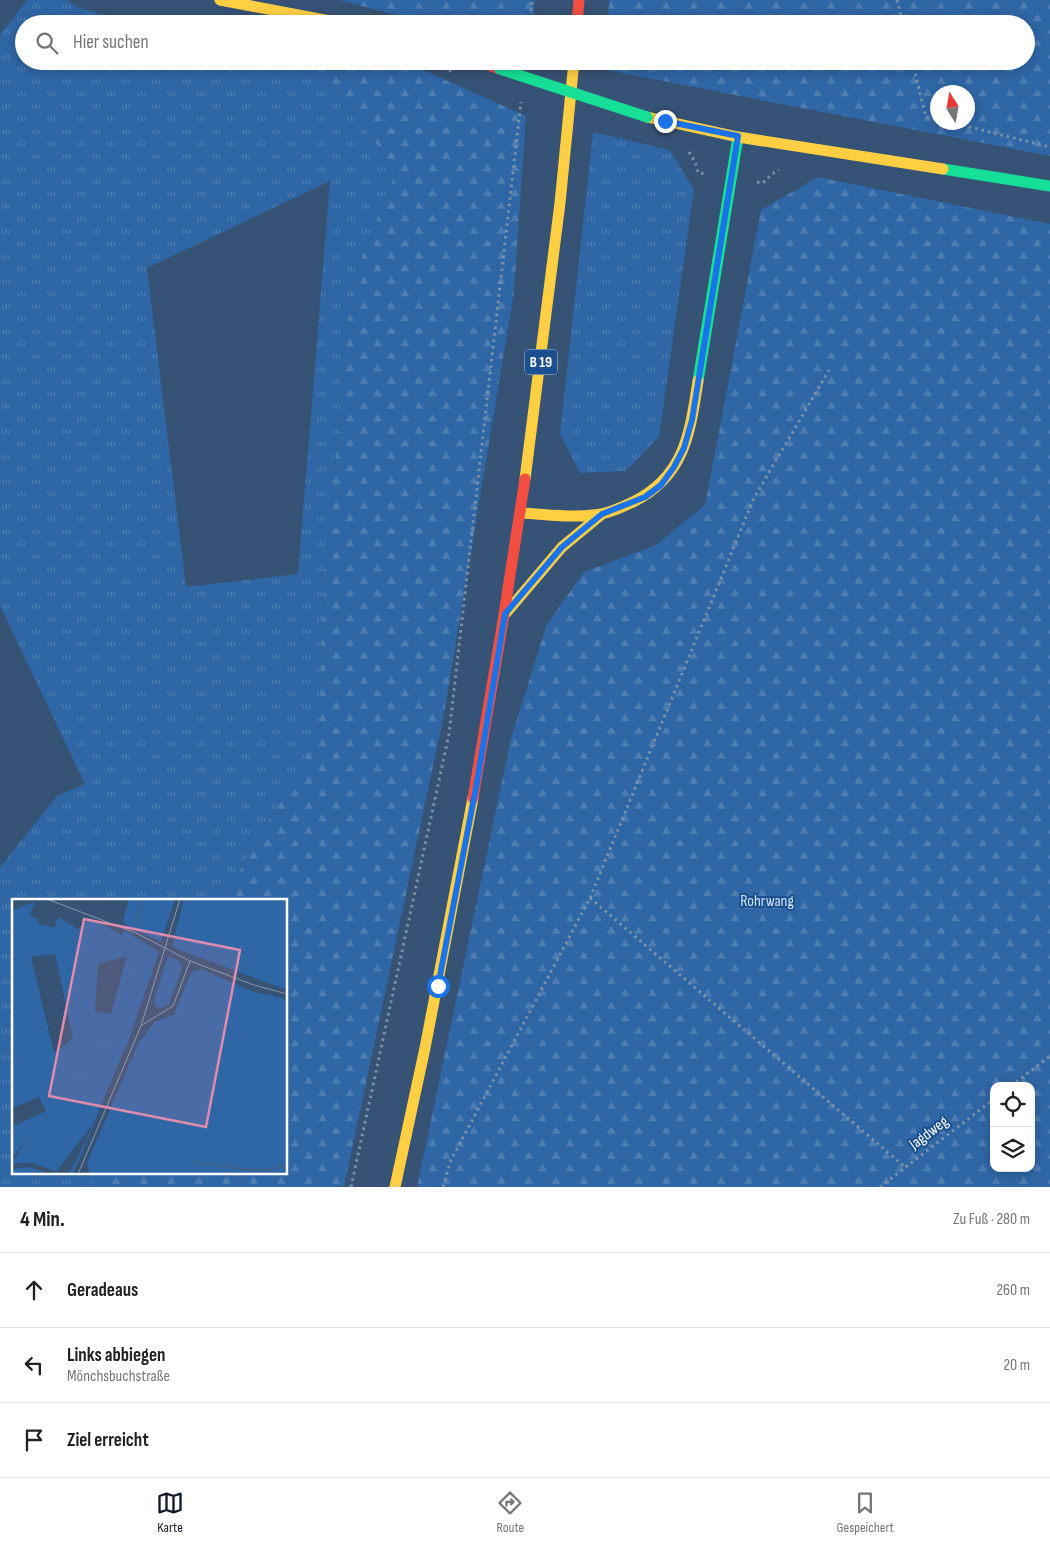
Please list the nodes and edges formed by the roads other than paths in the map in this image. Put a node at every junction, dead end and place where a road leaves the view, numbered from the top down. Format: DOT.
graph roads {
  1 [pos="220,0"];
  2 [pos="579,0"];
  3 [pos="299,15"];
  4 [pos="578,15"];
  5 [pos="503,70"];
  6 [pos="573,70"];
  7 [pos="738,136"];
  8 [pos="1050,186"];
  9 [pos="521,513"];
  10 [pos="602,514"];
  11 [pos="505,614"];
  12 [pos="395,1187"];
  1 -- 3 [label="main road"];
  2 -- 4 [label="main road"];
  5 -- 7 [label="main road, bridge"];
  6 -- 9 [label="main road, B 19"];
  7 -- 8 [label="main road"];
  7 -- 10 [label="main road"];
  9 -- 10 [label="main road"];
  9 -- 11 [label="main road, B 19"];
  10 -- 11 [label="main road"];
  11 -- 12 [label="main road, B 19"];
}
